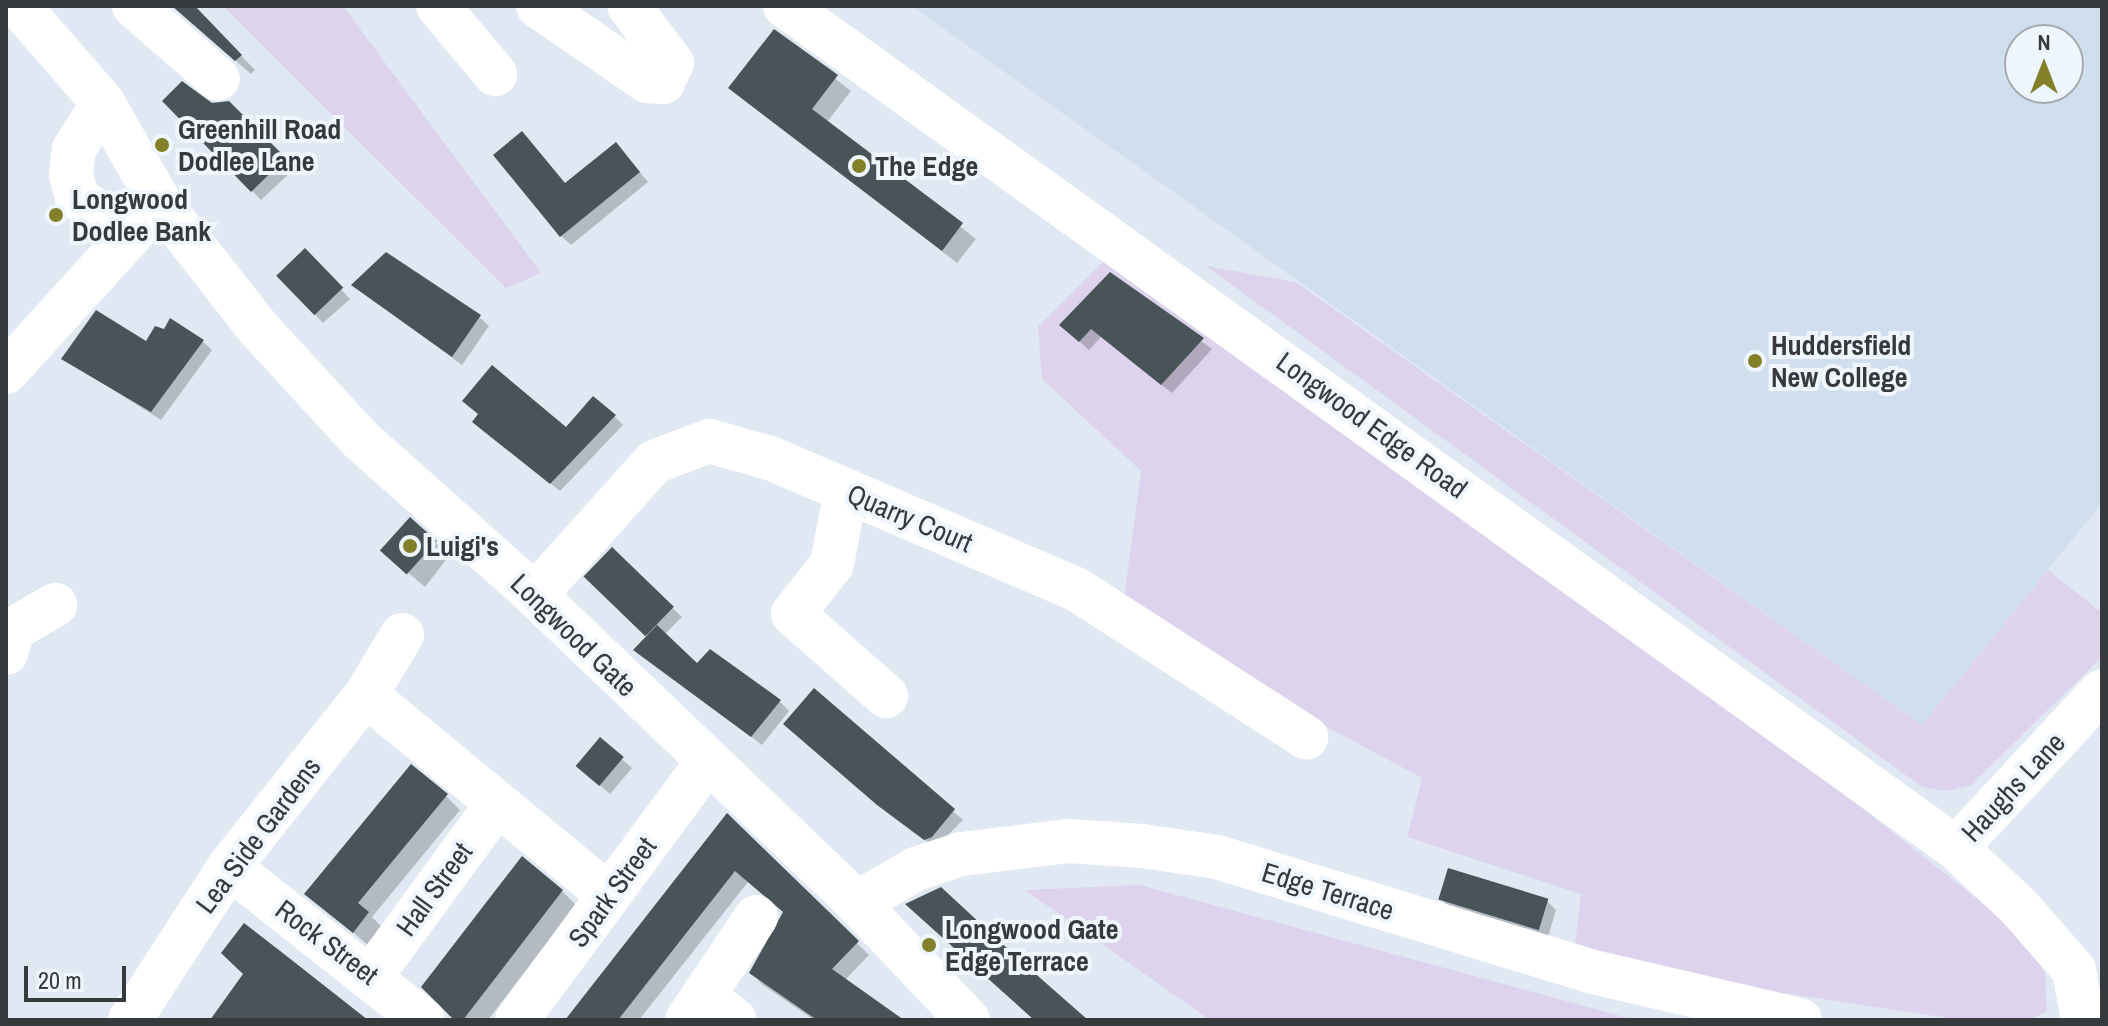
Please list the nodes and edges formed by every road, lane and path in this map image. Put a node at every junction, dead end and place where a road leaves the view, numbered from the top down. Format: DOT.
graph roads {
  1 [pos="19,6"];
  2 [pos="134,6"];
  3 [pos="438,6"];
  4 [pos="538,6"];
  5 [pos="629,6"];
  6 [pos="785,6"];
  7 [pos="495,74"];
  8 [pos="218,79"];
  9 [pos="103,103"];
  10 [pos="160,203"];
  11 [pos="131,235"];
  12 [pos="15,344"];
  13 [pos="846,490"];
  14 [pos="535,595"];
  15 [pos="55,605"];
  16 [pos="402,635"];
  17 [pos="8,636"];
  18 [pos="2102,691"];
  19 [pos="366,695"];
  20 [pos="886,696"];
  21 [pos="1306,737"];
  22 [pos="706,764"];
  23 [pos="497,804"];
  24 [pos="1956,848"];
  25 [pos="229,867"];
  26 [pos="609,895"];
  27 [pos="857,903"];
  28 [pos="756,917"];
  29 [pos="372,975"];
  30 [pos="708,1012"];
  31 [pos="130,1020"];
  32 [pos="423,1020"];
  33 [pos="517,1020"];
  34 [pos="968,1020"];
  35 [pos="1800,1020"];
  36 [pos="2083,1020"];
  1 -- 9 [label="street, Longwood Gate"];
  2 -- 8 [label="street"];
  3 -- 7 [label="street"];
  4 -- 5 [label="street"];
  6 -- 24 [label="street, Longwood Edge Road"];
  9 -- 10 [label="street, Longwood Gate"];
  9 -- 11 [label="street"];
  10 -- 11 [label="street"];
  10 -- 14 [label="street, Longwood Gate"];
  11 -- 12 [label="street"];
  13 -- 14 [label="street, Quarry Court"];
  13 -- 20 [label="street"];
  13 -- 21 [label="street, Quarry Court"];
  14 -- 22 [label="street, Longwood Gate"];
  15 -- 17 [label="street"];
  16 -- 19 [label="street, Lea Side Gardens"];
  18 -- 24 [label="street, Haughs Lane"];
  19 -- 23 [label="street"];
  19 -- 25 [label="street, Lea Side Gardens"];
  22 -- 26 [label="street, Spark Street"];
  22 -- 27 [label="street, Longwood Gate"];
  23 -- 26 [label="street"];
  23 -- 29 [label="street, Hall Street"];
  24 -- 36 [label="street, Longwood Edge Road"];
  25 -- 29 [label="street, Rock Street"];
  25 -- 31 [label="street, Lea Side Gardens"];
  26 -- 33 [label="street, Spark Street"];
  27 -- 34 [label="street, Longwood Gate"];
  27 -- 35 [label="street, Edge Terrace"];
  28 -- 30 [label="street"];
  29 -- 32 [label="street, Rock Street"];
}
